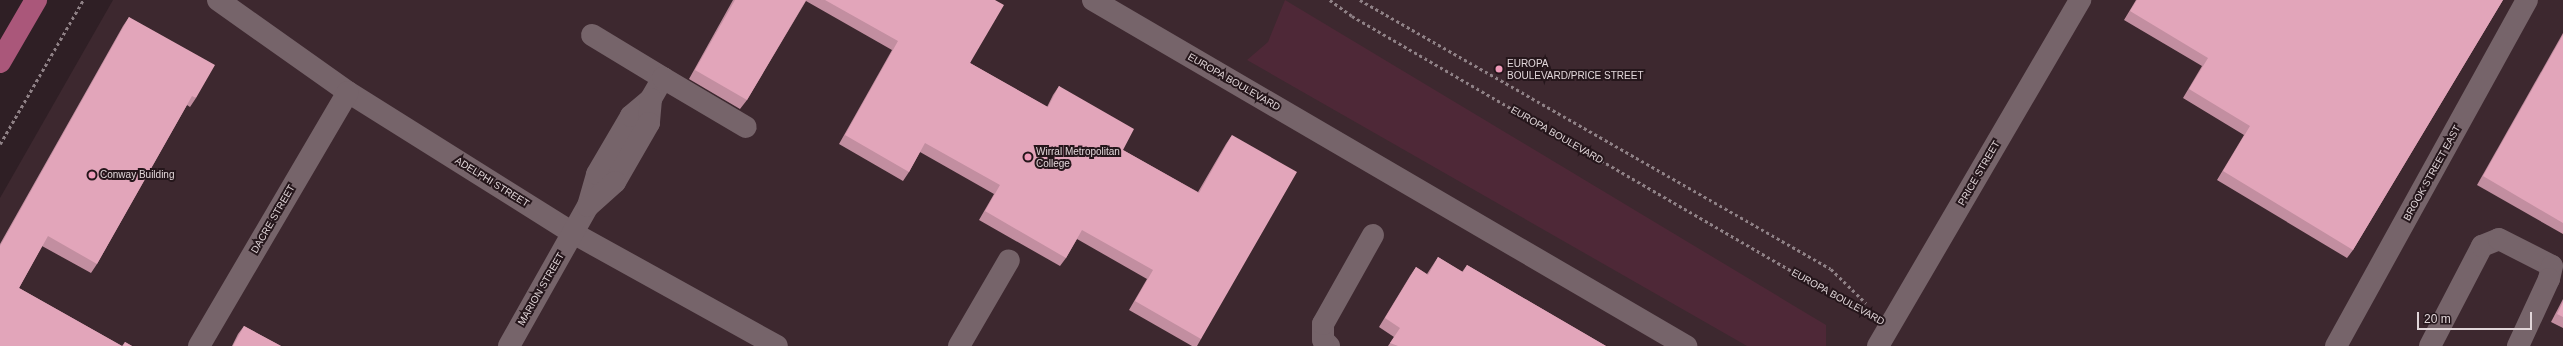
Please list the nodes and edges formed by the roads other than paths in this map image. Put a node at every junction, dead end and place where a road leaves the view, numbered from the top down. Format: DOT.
graph roads {
  1 [pos="36,0"];
  2 [pos="218,0"];
  3 [pos="1093,0"];
  4 [pos="2080,0"];
  5 [pos="2527,0"];
  6 [pos="592,35"];
  7 [pos="2,53"];
  8 [pos="664,78"];
  9 [pos="348,92"];
  10 [pos="746,127"];
  11 [pos="573,233"];
  12 [pos="1372,235"];
  13 [pos="1009,260"];
  14 [pos="199,346"];
  15 [pos="509,346"];
  16 [pos="777,346"];
  17 [pos="959,346"];
  18 [pos="1329,346"];
  19 [pos="1686,346"];
  20 [pos="1878,346"];
  21 [pos="2336,346"];
  22 [pos="2430,346"];
  23 [pos="2518,346"];
  1 -- 7 [label="main road"];
  2 -- 9 [label="street, ADELPHI STREET"];
  3 -- 19 [label="street, EUROPA BOULEVARD"];
  4 -- 20 [label="street, PRICE STREET"];
  5 -- 21 [label="street, BROOK STREET EAST"];
  6 -- 8 [label="street"];
  8 -- 10 [label="street"];
  8 -- 11 [label="street, MARION STREET"];
  9 -- 11 [label="street, ADELPHI STREET"];
  9 -- 14 [label="street, DACRE STREET"];
  11 -- 15 [label="street, MARION STREET"];
  11 -- 16 [label="street, ADELPHI STREET"];
  12 -- 18 [label="street"];
  13 -- 17 [label="street"];
  22 -- 23 [label="street"];
}
